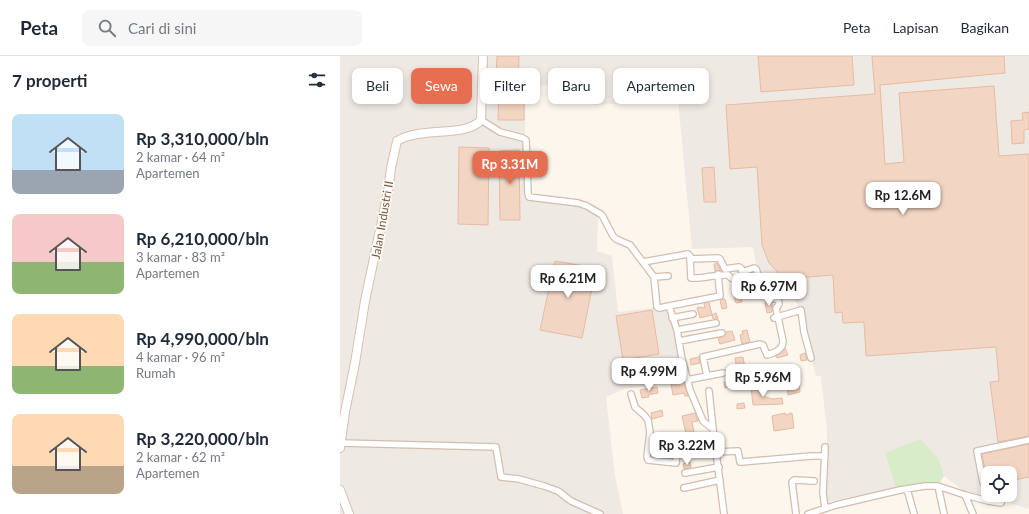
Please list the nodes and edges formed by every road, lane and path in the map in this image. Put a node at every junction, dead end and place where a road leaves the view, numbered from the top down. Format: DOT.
graph roads {
  1 [pos="483,56"];
  2 [pos="481,120"];
  3 [pos="690,259"];
  4 [pos="643,262"];
  5 [pos="718,274"];
  6 [pos="668,276"];
  7 [pos="654,277"];
  8 [pos="731,278"];
  9 [pos="669,306"];
  10 [pos="694,314"];
  11 [pos="775,317"];
  12 [pos="672,318"];
  13 [pos="716,323"];
  14 [pos="677,330"];
  15 [pos="722,333"];
  16 [pos="679,341"];
  17 [pos="811,358"];
  18 [pos="723,372"];
  19 [pos="707,376"];
  20 [pos="687,380"];
  21 [pos="709,391"];
  22 [pos="631,394"];
  23 [pos="713,429"];
  24 [pos="1029,440"];
  25 [pos="340,445"];
  26 [pos="716,445"];
  27 [pos="825,447"];
  28 [pos="717,452"];
  29 [pos="824,456"];
  30 [pos="719,467"];
  31 [pos="981,472"];
  32 [pos="685,473"];
  33 [pos="720,480"];
  34 [pos="814,481"];
  35 [pos="938,486"];
  36 [pos="684,488"];
  37 [pos="907,489"];
  38 [pos="340,490"];
  39 [pos="965,495"];
  40 [pos="981,499"];
  41 [pos="825,508"];
  42 [pos="349,514"];
  43 [pos="600,514"];
  44 [pos="724,514"];
  45 [pos="796,514"];
  46 [pos="808,514"];
  47 [pos="914,514"];
  48 [pos="944,514"];
  49 [pos="973,514"];
  1 -- 2 [label="main road"];
  2 -- 4 [label="street"];
  2 -- 25 [label="main road, Jalan Industri II"];
  3 -- 4 [label="street"];
  3 -- 5 [label="street"];
  3 -- 11 [label="street"];
  4 -- 7 [label="street"];
  5 -- 8 [label="street"];
  5 -- 9 [label="street"];
  6 -- 7 [label="street"];
  7 -- 9 [label="street"];
  9 -- 12 [label="street"];
  10 -- 12 [label="street"];
  11 -- 17 [label="street"];
  11 -- 19 [label="street"];
  12 -- 14 [label="street"];
  13 -- 14 [label="street"];
  14 -- 16 [label="street"];
  15 -- 16 [label="street"];
  16 -- 20 [label="street"];
  18 -- 19 [label="street"];
  19 -- 20 [label="street"];
  20 -- 23 [label="street"];
  21 -- 23 [label="street"];
  22 -- 26 [label="street"];
  23 -- 26 [label="street"];
  24 -- 31 [label="street"];
  25 -- 43 [label="street"];
  26 -- 28 [label="street"];
  27 -- 29 [label="street"];
  28 -- 29 [label="street"];
  28 -- 30 [label="street"];
  29 -- 41 [label="street"];
  30 -- 32 [label="street"];
  30 -- 33 [label="street"];
  33 -- 36 [label="street"];
  33 -- 44 [label="street"];
  34 -- 45 [label="street"];
  35 -- 37 [label="street"];
  35 -- 39 [label="street"];
  35 -- 48 [label="street"];
  37 -- 41 [label="street"];
  37 -- 47 [label="street"];
  38 -- 42 [label="main road"];
  39 -- 40 [label="street"];
  39 -- 49 [label="street"];
  41 -- 46 [label="street"];
}
